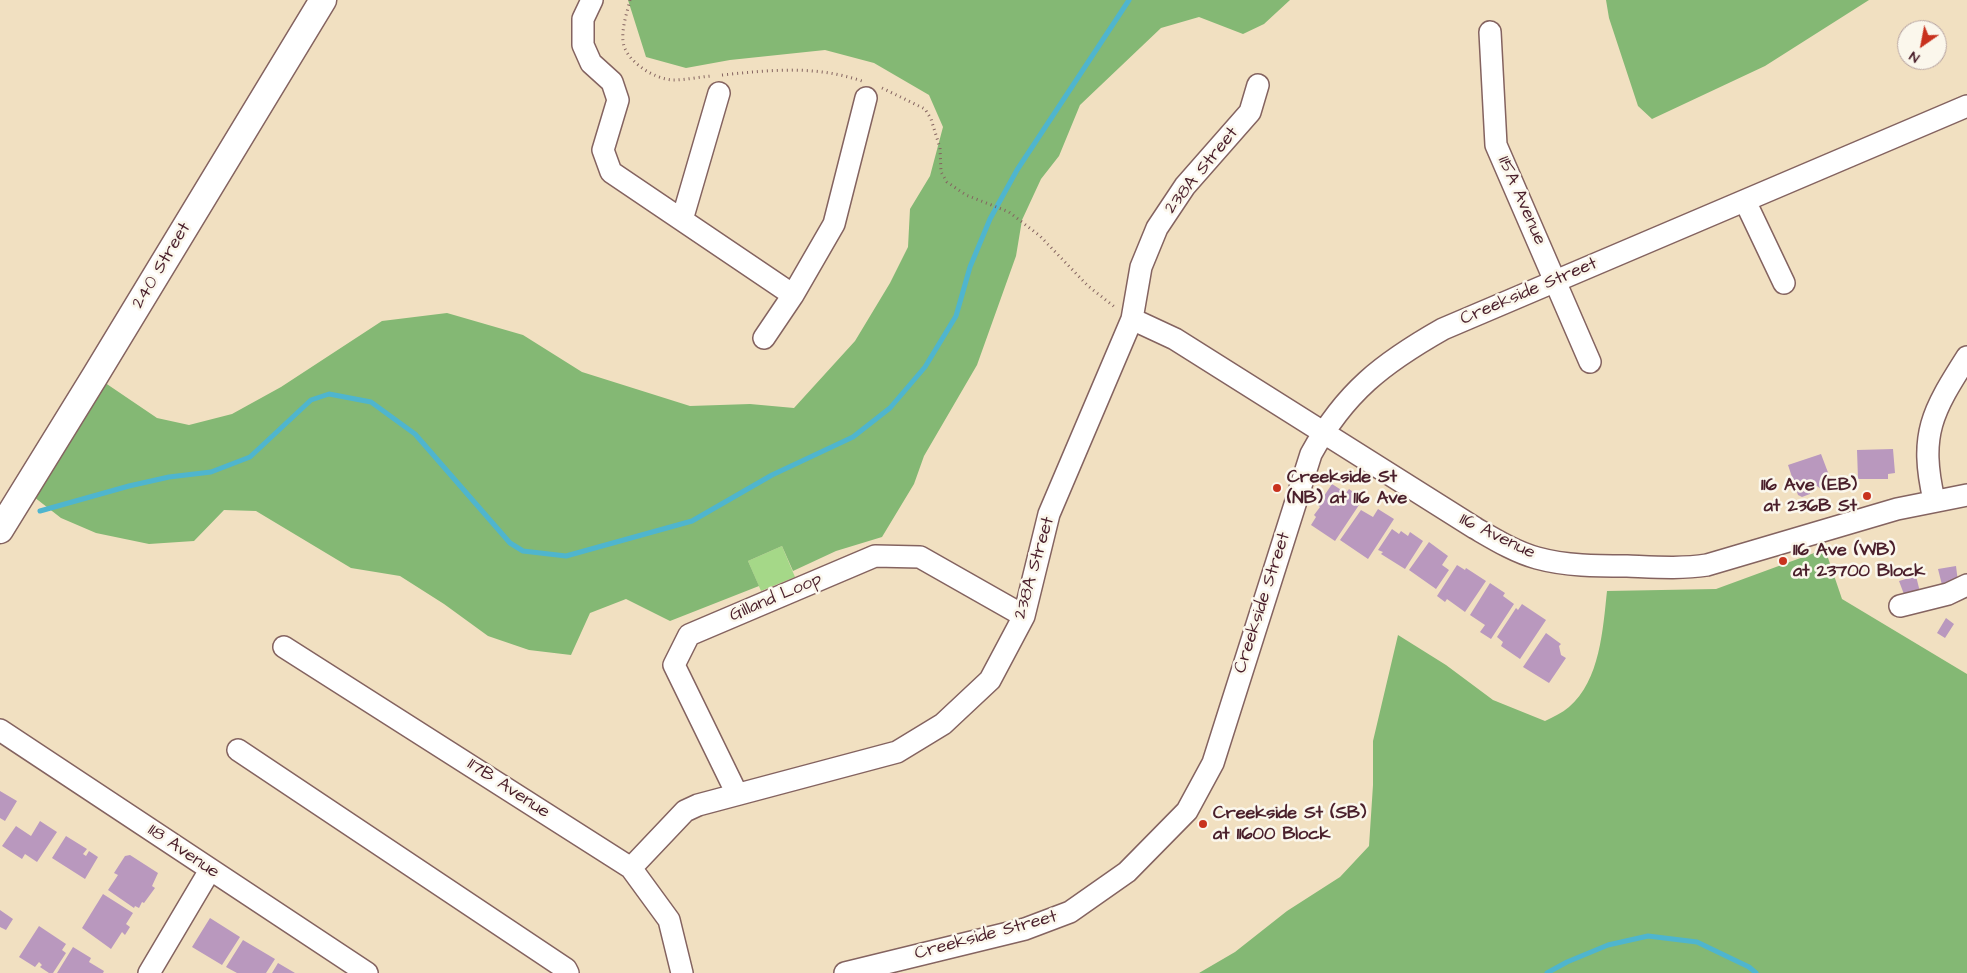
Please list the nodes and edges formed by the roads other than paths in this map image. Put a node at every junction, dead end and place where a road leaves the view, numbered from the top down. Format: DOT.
graph roads {
  1 [pos="322,0"];
  2 [pos="592,0"];
  3 [pos="1490,32"];
  4 [pos="1258,85"];
  5 [pos="870,89"];
  6 [pos="719,93"];
  7 [pos="1967,106"];
  8 [pos="1745,201"];
  9 [pos="682,220"];
  10 [pos="1555,280"];
  11 [pos="1784,283"];
  12 [pos="793,295"];
  13 [pos="1132,320"];
  14 [pos="764,338"];
  15 [pos="1967,357"];
  16 [pos="1590,362"];
  17 [pos="1323,432"];
  18 [pos="1967,494"];
  19 [pos="1934,500"];
  20 [pos="0,530"];
  21 [pos="1967,585"];
  22 [pos="1900,606"];
  23 [pos="1024,616"];
  24 [pos="284,647"];
  25 [pos="0,730"];
  26 [pos="238,750"];
  27 [pos="736,794"];
  28 [pos="631,868"];
  29 [pos="210,870"];
  30 [pos="149,973"];
  31 [pos="367,973"];
  32 [pos="568,973"];
  33 [pos="682,973"];
  34 [pos="845,973"];
  1 -- 20 [label="main road, 240 Street"];
  2 -- 9 [label="street"];
  3 -- 10 [label="street, 115A Avenue"];
  4 -- 13 [label="street, 238A Street"];
  5 -- 12 [label="street"];
  6 -- 9 [label="street"];
  7 -- 8 [label="street, Creekside Street"];
  8 -- 10 [label="street, Creekside Street"];
  8 -- 11 [label="street"];
  9 -- 12 [label="street"];
  10 -- 16 [label="street, 115A Avenue"];
  10 -- 17 [label="street, Creekside Street"];
  12 -- 14 [label="street"];
  13 -- 17 [label="street, 116 Avenue"];
  13 -- 23 [label="street, 238A Street"];
  15 -- 19 [label="street"];
  17 -- 19 [label="street, 116 Avenue"];
  17 -- 34 [label="street, Creekside Street"];
  18 -- 19 [label="street, 116 Avenue"];
  21 -- 22 [label="street"];
  23 -- 27 [label="street, 238A Street"];
  23 -- 27 [label="street, Gilland Loop"];
  24 -- 28 [label="street, 117B Avenue"];
  25 -- 29 [label="street, 118 Avenue"];
  26 -- 32 [label="street"];
  27 -- 28 [label="street, 238A Street"];
  28 -- 33 [label="street, 117B Avenue"];
  29 -- 30 [label="street"];
  29 -- 31 [label="street, 118 Avenue"];
}
